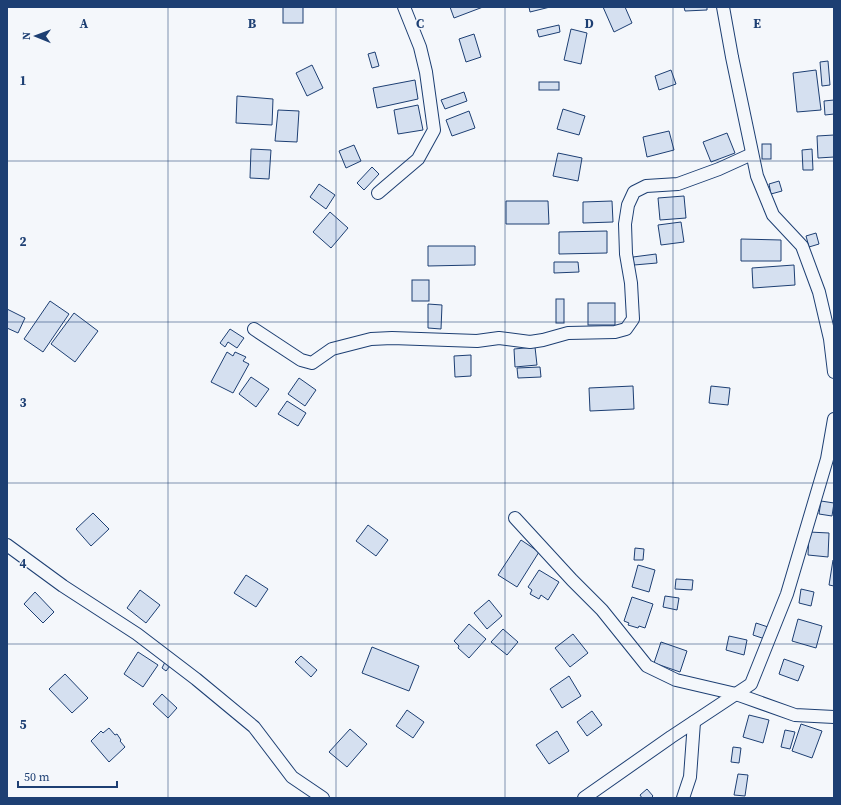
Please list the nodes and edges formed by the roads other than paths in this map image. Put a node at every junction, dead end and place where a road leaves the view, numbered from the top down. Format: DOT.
graph roads {
  1 [pos="404,7"];
  2 [pos="723,7"];
  3 [pos="752,154"];
  4 [pos="378,193"];
  5 [pos="254,329"];
  6 [pos="834,372"];
  7 [pos="834,419"];
  8 [pos="515,518"];
  9 [pos="7,545"];
  10 [pos="736,694"];
  11 [pos="834,717"];
  12 [pos="694,722"];
  13 [pos="323,798"];
  14 [pos="584,798"];
  15 [pos="683,798"];
  1 -- 4 [label="street"];
  2 -- 3 [label="street"];
  3 -- 5 [label="street"];
  3 -- 6 [label="street"];
  7 -- 10 [label="street"];
  8 -- 10 [label="street"];
  9 -- 13 [label="street"];
  10 -- 11 [label="street"];
  10 -- 12 [label="street"];
  12 -- 14 [label="street"];
  12 -- 15 [label="street"];
}
